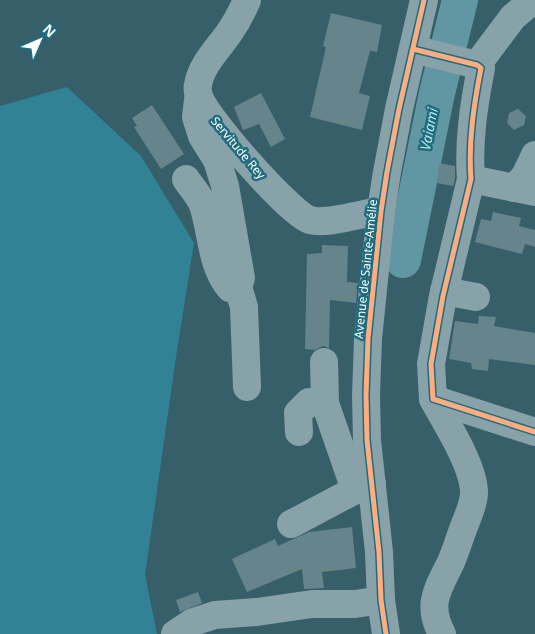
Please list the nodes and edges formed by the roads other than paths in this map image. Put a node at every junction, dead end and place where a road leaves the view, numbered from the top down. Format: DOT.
graph roads {
  1 [pos="247,0"];
  2 [pos="424,0"];
  3 [pos="533,0"];
  4 [pos="421,51"];
  5 [pos="471,64"];
  6 [pos="199,97"];
  7 [pos="265,151"];
  8 [pos="535,155"];
  9 [pos="186,179"];
  10 [pos="471,179"];
  11 [pos="525,190"];
  12 [pos="282,198"];
  13 [pos="381,211"];
  14 [pos="238,287"];
  15 [pos="444,291"];
  16 [pos="476,298"];
  17 [pos="324,362"];
  18 [pos="247,387"];
  19 [pos="434,399"];
  20 [pos="325,403"];
  21 [pos="299,432"];
  22 [pos="535,432"];
  23 [pos="366,485"];
  24 [pos="291,524"];
  25 [pos="381,600"];
  26 [pos="175,634"];
  27 [pos="386,634"];
  28 [pos="442,634"];
  1 -- 6 [label="street"];
  2 -- 4 [label="street, Avenue de Sainte-Amélie"];
  3 -- 5 [label="street"];
  4 -- 5 [label="street"];
  4 -- 13 [label="street, Avenue de Sainte-Amélie"];
  5 -- 10 [label="street"];
  6 -- 12 [label="street, Servitude Rey"];
  6 -- 14 [label="street"];
  7 -- 12 [label="street"];
  8 -- 11 [label="street"];
  9 -- 14 [label="street"];
  10 -- 11 [label="street"];
  10 -- 15 [label="street"];
  12 -- 13 [label="street, Servitude Rey"];
  13 -- 23 [label="street, Avenue de Sainte-Amélie"];
  14 -- 18 [label="street"];
  15 -- 16 [label="street"];
  15 -- 19 [label="street"];
  17 -- 20 [label="street"];
  19 -- 22 [label="street"];
  19 -- 28 [label="street"];
  20 -- 21 [label="street"];
  20 -- 23 [label="street"];
  23 -- 24 [label="street"];
  23 -- 25 [label="street, Avenue de Sainte-Amélie"];
  25 -- 26 [label="street"];
  25 -- 27 [label="street, Avenue de Sainte-Amélie"];
}
